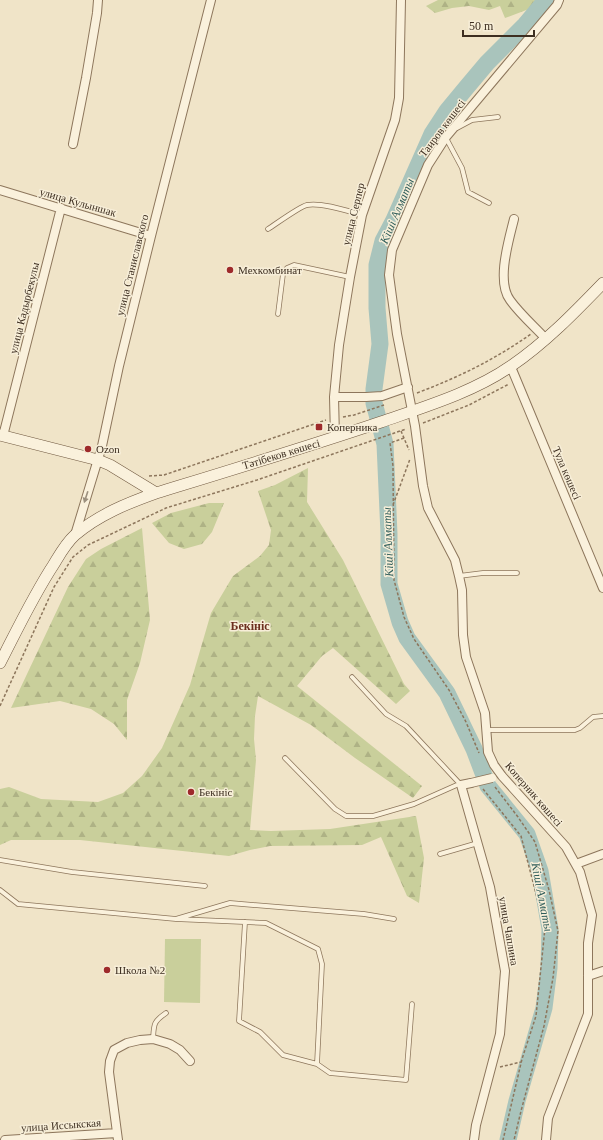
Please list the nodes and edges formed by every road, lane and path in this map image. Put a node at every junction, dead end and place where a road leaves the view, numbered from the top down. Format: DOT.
graph roads {
  1 [pos="98,0"];
  2 [pos="211,0"];
  3 [pos="401,0"];
  4 [pos="559,0"];
  5 [pos="498,117"];
  6 [pos="452,130"];
  7 [pos="446,137"];
  8 [pos="73,144"];
  9 [pos="0,190"];
  10 [pos="489,203"];
  11 [pos="61,208"];
  12 [pos="362,216"];
  13 [pos="514,219"];
  14 [pos="268,229"];
  15 [pos="150,236"];
  16 [pos="350,277"];
  17 [pos="603,283"];
  18 [pos="278,314"];
  19 [pos="536,329"];
  20 [pos="546,339"];
  21 [pos="510,367"];
  22 [pos="516,380"];
  23 [pos="408,387"];
  24 [pos="410,396"];
  25 [pos="334,397"];
  26 [pos="384,405"];
  27 [pos="413,411"];
  28 [pos="335,418"];
  29 [pos="415,426"];
  30 [pos="401,431"];
  31 [pos="1,435"];
  32 [pos="335,437"];
  33 [pos="404,438"];
  34 [pos="390,443"];
  35 [pos="409,451"];
  36 [pos="410,456"];
  37 [pos="98,460"];
  38 [pos="146,476"];
  39 [pos="156,493"];
  40 [pos="393,506"];
  41 [pos="75,535"];
  42 [pos="516,574"];
  43 [pos="459,576"];
  44 [pos="603,588"];
  45 [pos="0,663"];
  46 [pos="352,677"];
  47 [pos="0,706"];
  48 [pos="603,716"];
  49 [pos="487,730"];
  50 [pos="285,758"];
  51 [pos="502,776"];
  52 [pos="460,784"];
  53 [pos="480,785"];
  54 [pos="478,843"];
  55 [pos="440,854"];
  56 [pos="603,854"];
  57 [pos="0,860"];
  58 [pos="576,864"];
  59 [pos="205,886"];
  60 [pos="0,890"];
  61 [pos="176,919"];
  62 [pos="394,919"];
  63 [pos="246,922"];
  64 [pos="603,971"];
  65 [pos="588,976"];
  66 [pos="412,1004"];
  67 [pos="166,1013"];
  68 [pos="153,1039"];
  69 [pos="190,1061"];
  70 [pos="522,1062"];
  71 [pos="317,1064"];
  72 [pos="496,1068"];
  73 [pos="118,1136"];
  74 [pos="5,1140"];
  75 [pos="474,1140"];
  76 [pos="503,1140"];
  77 [pos="546,1140"];
  1 -- 8 [label="street"];
  2 -- 15 [label="street, улица Станиславского"];
  3 -- 12 [label="street, улица Серпер"];
  4 -- 6 [label="street, Таиров көшесі"];
  5 -- 6 [label="lane"];
  6 -- 7 [label="street, Таиров көшесі"];
  7 -- 10 [label="lane"];
  7 -- 23 [label="street, Таиров көшесі"];
  9 -- 11 [label="street, улица Кулыншак"];
  11 -- 15 [label="street, улица Кулыншак"];
  11 -- 31 [label="street, улица Кадырбекулы"];
  12 -- 14 [label="lane"];
  12 -- 16 [label="street, улица Серпер"];
  13 -- 19 [label="street"];
  15 -- 37 [label="street, улица Станиславского"];
  16 -- 18 [label="lane"];
  16 -- 25 [label="street, улица Серпер"];
  17 -- 20 [label="main road, Тәтібеков көшесі"];
  19 -- 20 [label="street"];
  19 -- 24 [label="path"];
  20 -- 21 [label="main road, Тәтібеков көшесі"];
  21 -- 22 [label="street, Тула көшесі"];
  21 -- 27 [label="main road, Тәтібеков көшесі"];
  22 -- 29 [label="path"];
  22 -- 44 [label="street, Тула көшесі"];
  23 -- 24 [label="street, Таиров көшесі"];
  23 -- 25 [label="street"];
  24 -- 27 [label="street, Таиров көшесі"];
  25 -- 28 [label="street, улица Серпер"];
  26 -- 28 [label="path"];
  27 -- 29 [label="street, Коперник көшесі"];
  27 -- 32 [label="main road, Тәтібеков көшесі"];
  28 -- 32 [label="street, улица Серпер"];
  28 -- 38 [label="path"];
  29 -- 30 [label="path"];
  29 -- 43 [label="street, Коперник көшесі"];
  30 -- 33 [label="path"];
  30 -- 47 [label="path"];
  31 -- 37 [label="main road"];
  32 -- 39 [label="main road, Тәтібеков көшесі"];
  33 -- 34 [label="path"];
  33 -- 35 [label="path"];
  36 -- 40 [label="path"];
  37 -- 39 [label="main road"];
  37 -- 41 [label="street, улица Станиславского, one-way"];
  39 -- 41 [label="main road, Тәтібеков көшесі"];
  41 -- 45 [label="main road, Тәтібеков көшесі"];
  42 -- 43 [label="lane"];
  43 -- 49 [label="street, Коперник көшесі"];
  46 -- 52 [label="lane"];
  48 -- 49 [label="lane"];
  49 -- 51 [label="street, Коперник көшесі"];
  50 -- 52 [label="lane"];
  51 -- 52 [label="street, bridge"];
  51 -- 58 [label="street, Коперник көшесі"];
  52 -- 54 [label="street, улица Чаплина"];
  53 -- 70 [label="path"];
  54 -- 55 [label="lane"];
  54 -- 75 [label="street, улица Чаплина"];
  56 -- 58 [label="street"];
  57 -- 59 [label="lane"];
  58 -- 65 [label="street, Коперник көшесі"];
  60 -- 61 [label="lane"];
  61 -- 62 [label="lane"];
  61 -- 63 [label="lane"];
  63 -- 71 [label="lane"];
  63 -- 71 [label="lane"];
  64 -- 65 [label="street"];
  65 -- 77 [label="street, Коперник көшесі"];
  66 -- 71 [label="lane"];
  67 -- 68 [label="lane"];
  68 -- 69 [label="street"];
  68 -- 73 [label="street"];
  70 -- 72 [label="path"];
  70 -- 76 [label="path"];
  73 -- 74 [label="street, улица Иссыкская"];
}
